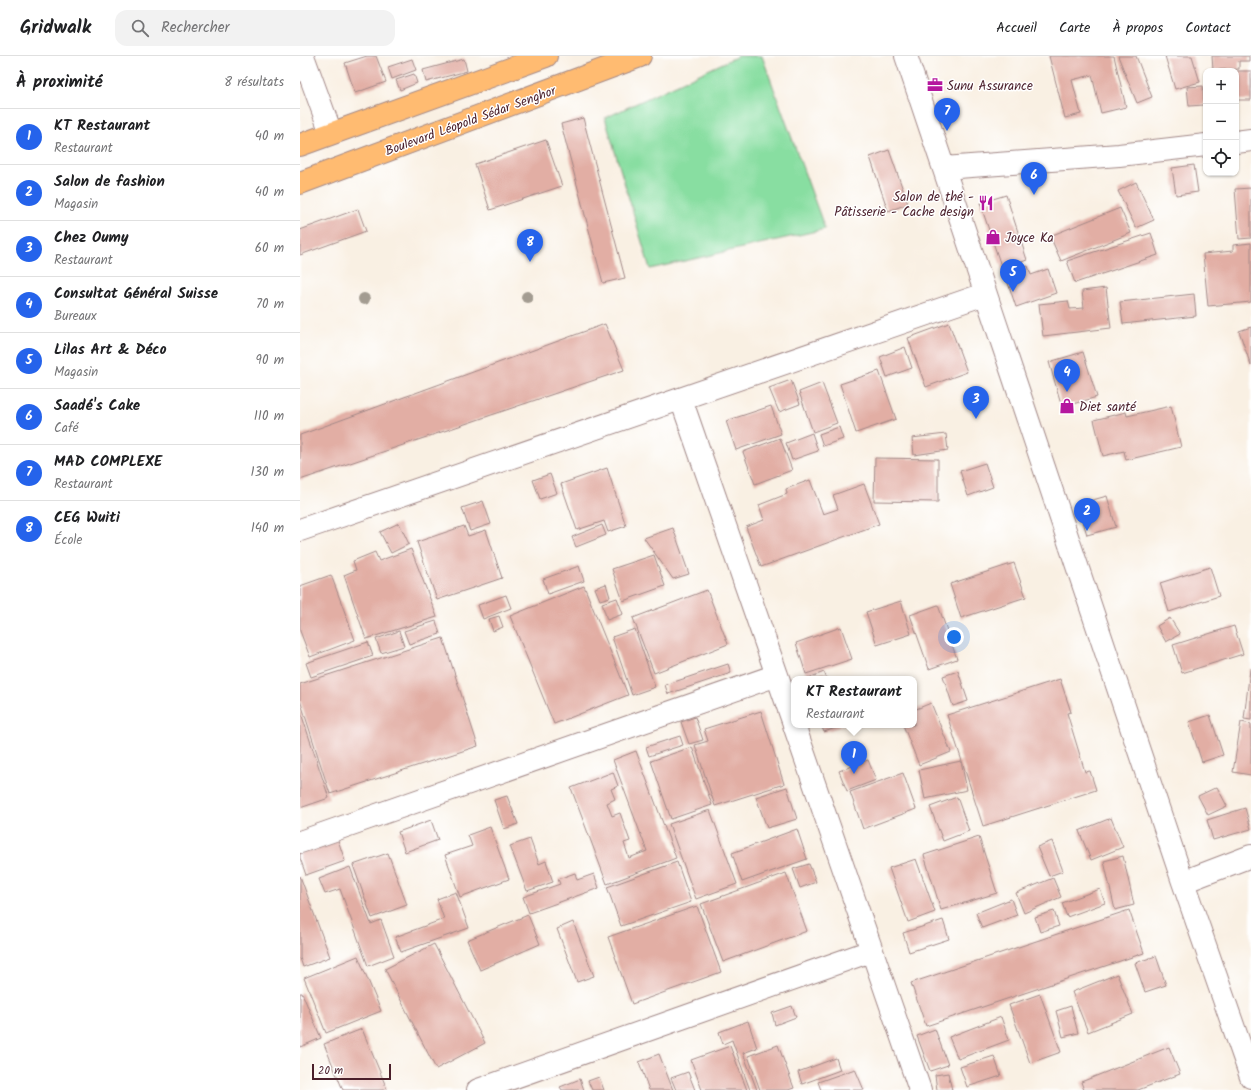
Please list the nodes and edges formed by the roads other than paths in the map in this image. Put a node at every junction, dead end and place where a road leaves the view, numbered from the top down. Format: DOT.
graph roads {
  1 [pos="304,56"];
  2 [pos="546,56"];
  3 [pos="640,56"];
  4 [pos="906,56"];
  5 [pos="331,134"];
  6 [pos="1251,140"];
  7 [pos="1239,142"];
  8 [pos="300,145"];
  9 [pos="1203,145"];
  10 [pos="944,168"];
  11 [pos="300,183"];
  12 [pos="985,294"];
  13 [pos="681,399"];
  14 [pos="300,530"];
  15 [pos="777,675"];
  16 [pos="791,716"];
  17 [pos="795,728"];
  18 [pos="300,842"];
  19 [pos="1251,856"];
  20 [pos="1183,882"];
  21 [pos="871,951"];
  22 [pos="1251,1077"];
  23 [pos="478,1090"];
  24 [pos="920,1090"];
  1 -- 5 [label="street"];
  2 -- 5 [label="main road"];
  3 -- 11 [label="main road, Boulevard Léopold Sédar Senghor"];
  4 -- 10 [label="street"];
  5 -- 8 [label="main road"];
  6 -- 7 [label="street"];
  9 -- 10 [label="street"];
  10 -- 12 [label="street"];
  12 -- 13 [label="street"];
  12 -- 20 [label="street"];
  13 -- 14 [label="street"];
  13 -- 15 [label="street"];
  15 -- 16 [label="street"];
  15 -- 18 [label="street"];
  17 -- 21 [label="street"];
  19 -- 20 [label="street"];
  20 -- 22 [label="street"];
  21 -- 23 [label="street"];
  21 -- 24 [label="street"];
}
